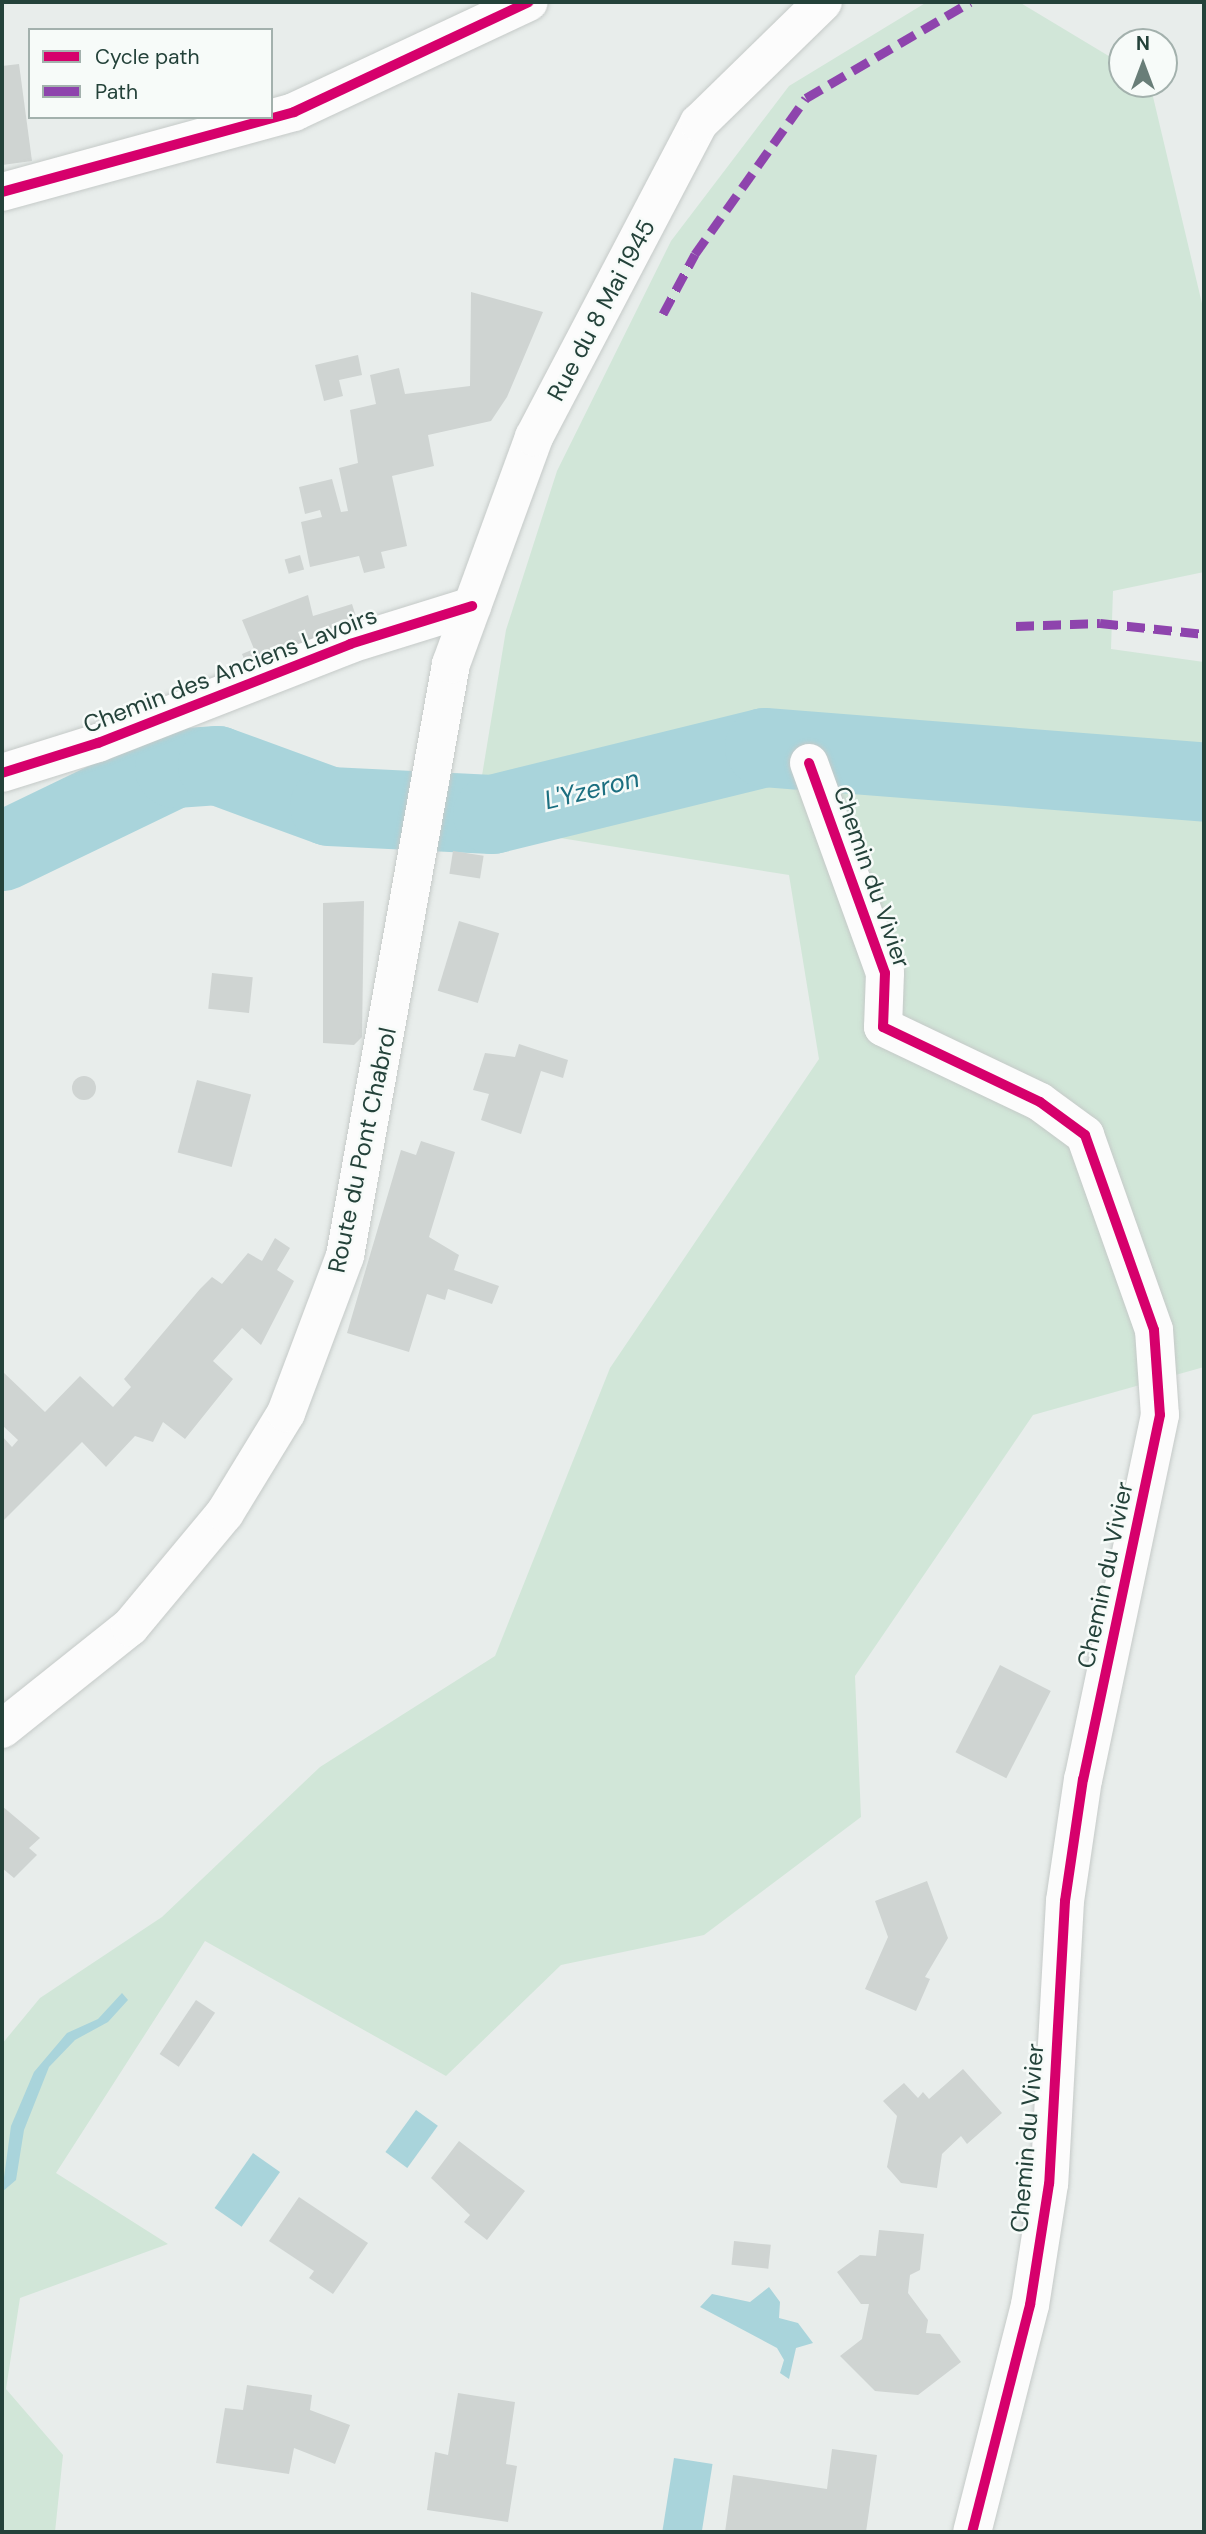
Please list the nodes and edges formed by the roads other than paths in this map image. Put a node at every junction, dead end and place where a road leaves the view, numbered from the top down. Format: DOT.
graph roads {
  1 [pos="529,2"];
  2 [pos="823,2"];
  3 [pos="273,118"];
  4 [pos="268,119"];
  5 [pos="2,192"];
  6 [pos="472,606"];
  7 [pos="451,664"];
  8 [pos="809,763"];
  9 [pos="2,773"];
  10 [pos="2,1729"];
  11 [pos="972,2532"];
  1 -- 3 [label="street"];
  2 -- 6 [label="street, Rue du 8 Mai 1945"];
  4 -- 5 [label="street"];
  6 -- 7 [label="street, Rue du 8 Mai 1945"];
  6 -- 9 [label="street, Chemin des Anciens Lavoirs"];
  7 -- 10 [label="street, Route du Pont Chabrol"];
  8 -- 11 [label="street, Chemin du Vivier"];
}
